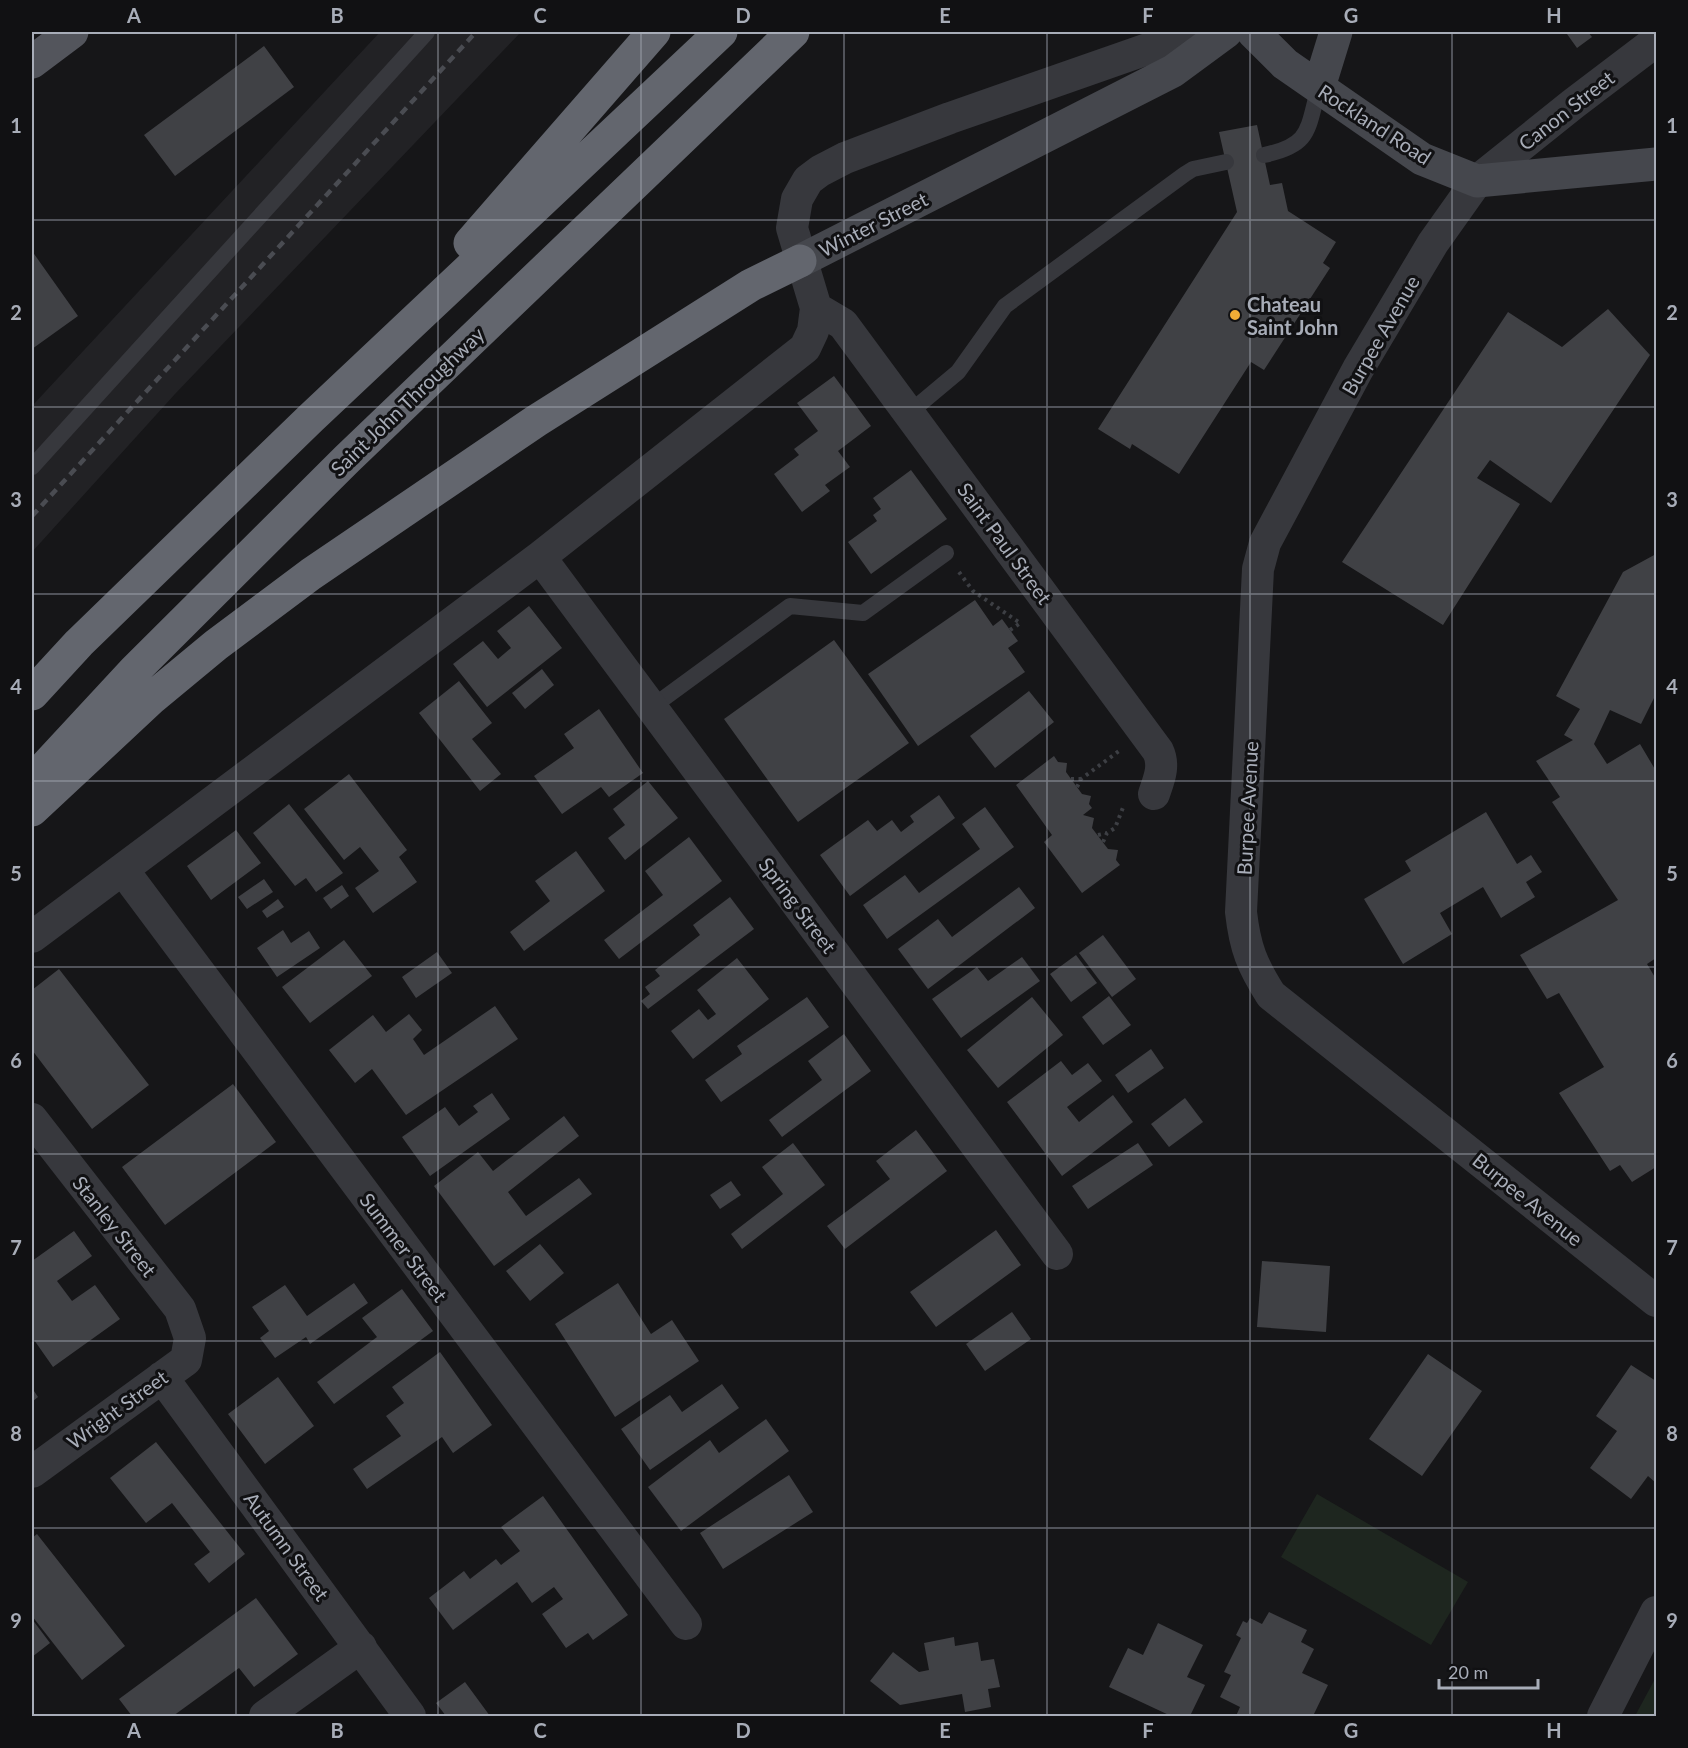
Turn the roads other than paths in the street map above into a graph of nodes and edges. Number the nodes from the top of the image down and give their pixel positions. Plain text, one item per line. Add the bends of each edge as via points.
1 (72, 32) edge
2 (427, 32) edge
3 (654, 32) edge
4 (722, 32) edge
5 (793, 32) edge
6 (1196, 32) edge
7 (1226, 32) edge
8 (1252, 32) edge
9 (1336, 32) edge
10 (1656, 41) edge
11 (32, 62) edge
12 (1319, 87) junction
13 (1264, 155) dead end
14 (1226, 162) dead end
15 (1656, 164) edge
16 (1477, 181) junction
17 (800, 261) junction
18 (816, 308) junction
19 (909, 413) junction
20 (311, 418) junction
21 (32, 467) edge
22 (946, 553) road end
23 (540, 556) junction
24 (32, 694) edge
25 (652, 707) junction
26 (32, 781) edge
27 (1154, 794) dead end
28 (32, 810) edge
29 (123, 870) junction
30 (32, 937) edge
31 (32, 1119) edge
32 (1057, 1254) dead end
33 (1656, 1301) edge
34 (190, 1338) joint
35 (162, 1377) junction
36 (32, 1472) edge
37 (1656, 1612) edge
38 (686, 1624) dead end
39 (361, 1647) junction
40 (265, 1716) edge
41 (410, 1716) edge
42 (1603, 1716) edge

1 - 11 main road
2 - 21 lane
3 - 20 highway
4 - 20 highway
5 - 26 highway, Saint John Throughway via 347,459 134,670
6 - 17 street, Winter Street via 950,118 820,171 801,189 794,210 792,228
7 - 17 main road, Winter Street via 1173,71
8 - 12 main road, Rockland Road via 1285,64
9 - 12 main road
10 - 16 street, Canon Street
12 - 13 lane via 1305,134 1296,144
12 - 16 main road, Rockland Road via 1422,159
14 - 19 lane via 1185,174 1005,306 958,372
15 - 16 main road, Rockland Road
16 - 33 street, Burpee Avenue via 1433,243 1358,369 1265,543 1258,569 1241,912 1244,939 1255,969 1271,995
17 - 18 street
17 - 28 highway via 751,285 536,421 311,574 152,698
18 - 19 street, Saint Paul Street via 843,324
18 - 23 street via 806,348
19 - 27 street, Saint Paul Street via 1158,751 1162,763
20 - 24 highway via 79,643
22 - 25 lane via 863,613 790,606
23 - 25 street, Spring Street
23 - 29 street
25 - 32 street, Spring Street
29 - 30 street
29 - 38 street, Summer Street
31 - 34 street, Stanley Street via 180,1309
34 - 35 street, Wright Street via 186,1360
35 - 36 street, Wright Street
35 - 39 street, Autumn Street
37 - 42 street
39 - 40 street
39 - 41 street, Autumn Street

